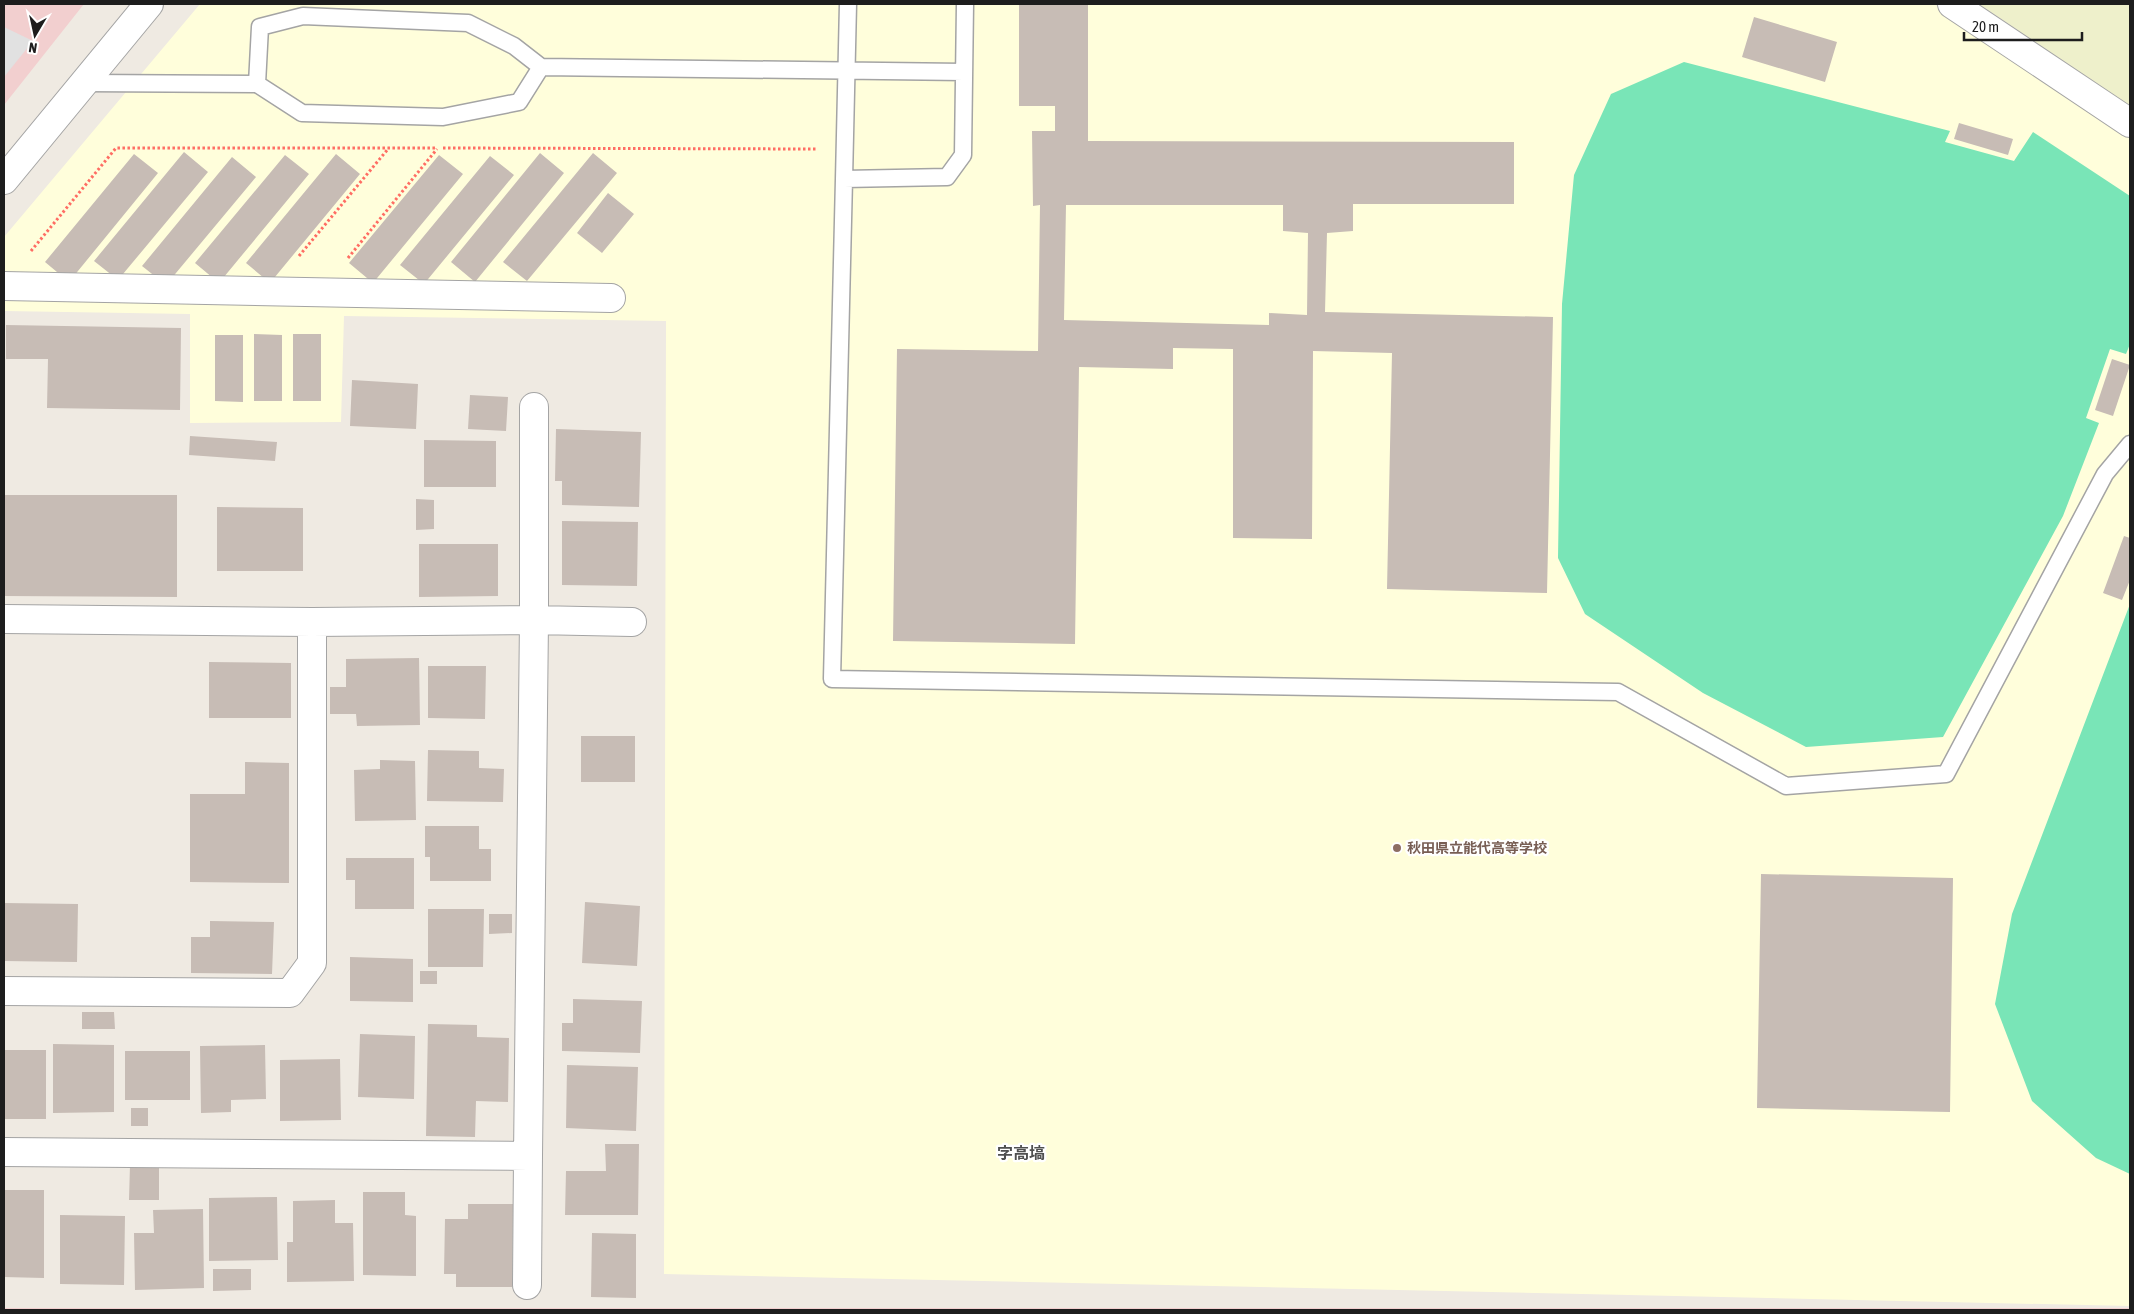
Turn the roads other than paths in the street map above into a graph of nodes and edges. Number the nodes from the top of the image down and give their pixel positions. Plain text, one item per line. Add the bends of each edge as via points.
1 (149, 4) edge
2 (848, 4) edge
3 (965, 4) edge
4 (1952, 4) edge
5 (541, 67) junction
6 (847, 71) junction
7 (964, 72) junction
8 (84, 83) junction
9 (257, 84) junction
10 (2130, 123) edge
11 (844, 179) junction
12 (4, 180) edge
13 (4, 286) edge
14 (611, 298) dead end
15 (534, 407) dead end
16 (2130, 444) edge
17 (4, 619) edge
18 (534, 620) junction
19 (312, 622) junction
20 (632, 622) dead end
21 (4, 991) edge
22 (4, 1152) edge
23 (528, 1156) junction
24 (527, 1284) dead end

1 - 8 street
2 - 6 lane
3 - 7 lane
4 - 10 street
5 - 6 lane
5 - 9 lane via 519,102 443,117 302,113
5 - 9 lane via 514,46 468,23 303,16 260,28
6 - 7 lane
6 - 11 lane
7 - 11 lane via 964,156 947,177
8 - 9 lane
8 - 12 street
11 - 16 lane via 832,679 1618,692 1786,786 1946,774 2105,474
13 - 14 street
15 - 18 street
17 - 19 street
18 - 19 street
18 - 20 street
18 - 23 street
19 - 21 street via 312,963 290,993
22 - 23 street
23 - 24 street

